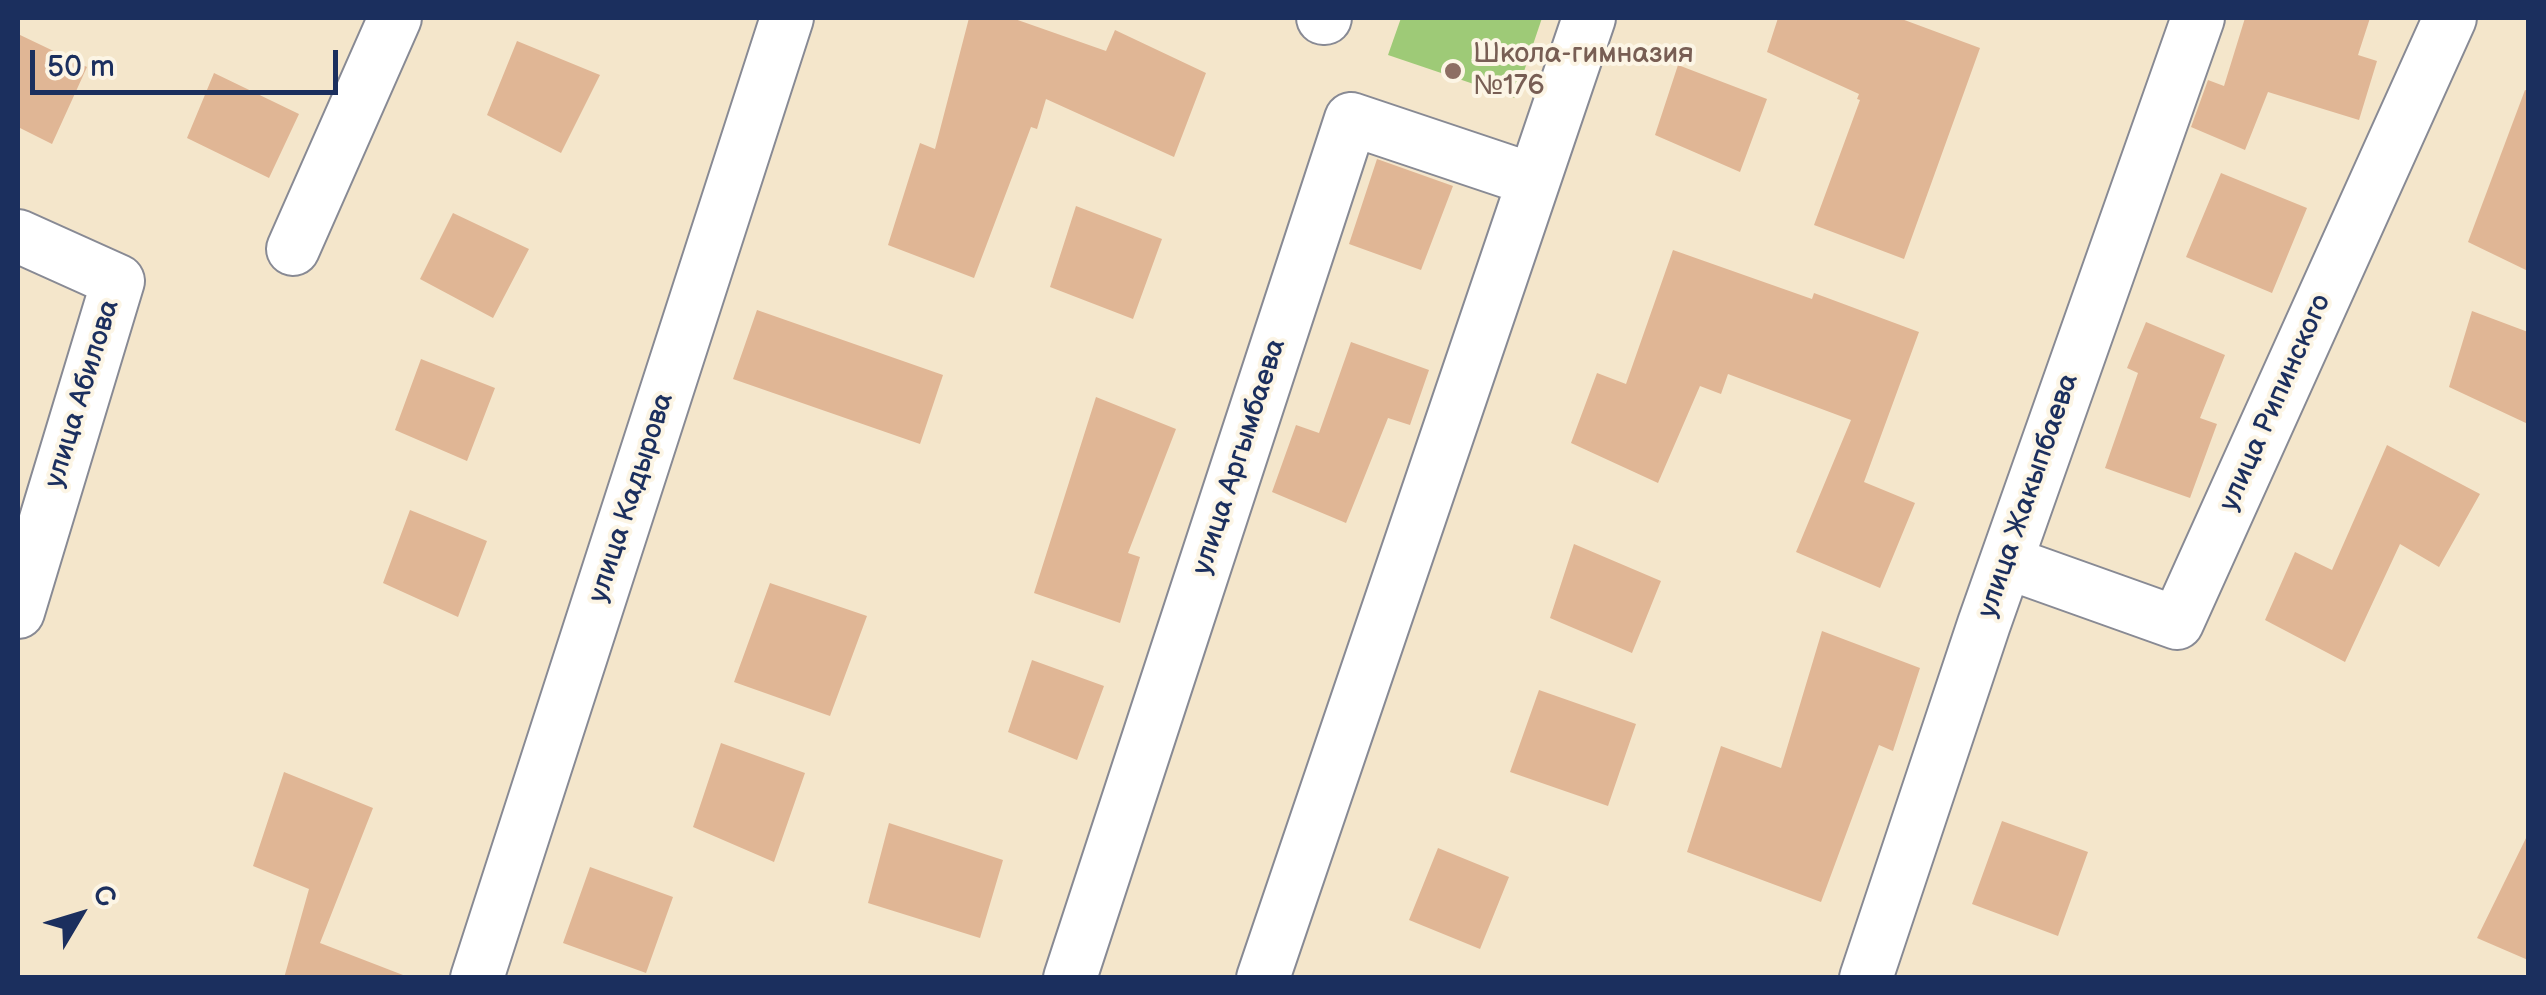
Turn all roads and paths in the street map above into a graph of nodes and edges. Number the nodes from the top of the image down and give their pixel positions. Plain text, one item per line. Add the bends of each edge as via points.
1 (396, 18) edge
2 (787, 18) edge
3 (1589, 18) edge
4 (2198, 18) edge
5 (2450, 18) edge
6 (1533, 180) junction
7 (18, 236) edge
8 (293, 249) dead end
9 (2006, 562) junction
10 (18, 612) edge
11 (477, 978) edge
12 (1070, 978) edge
13 (1264, 978) edge
14 (1866, 978) edge

1 - 8 street
2 - 11 street, улица Кадырова
3 - 6 street
4 - 9 street, улица Жакыпбаева
5 - 9 street, улица Рипинского via 2177,623
6 - 12 street, улица Аргымбаева via 1351,118
6 - 13 street
7 - 10 street, улица Абилова via 118,280
9 - 14 street, улица Жакыпбаева

